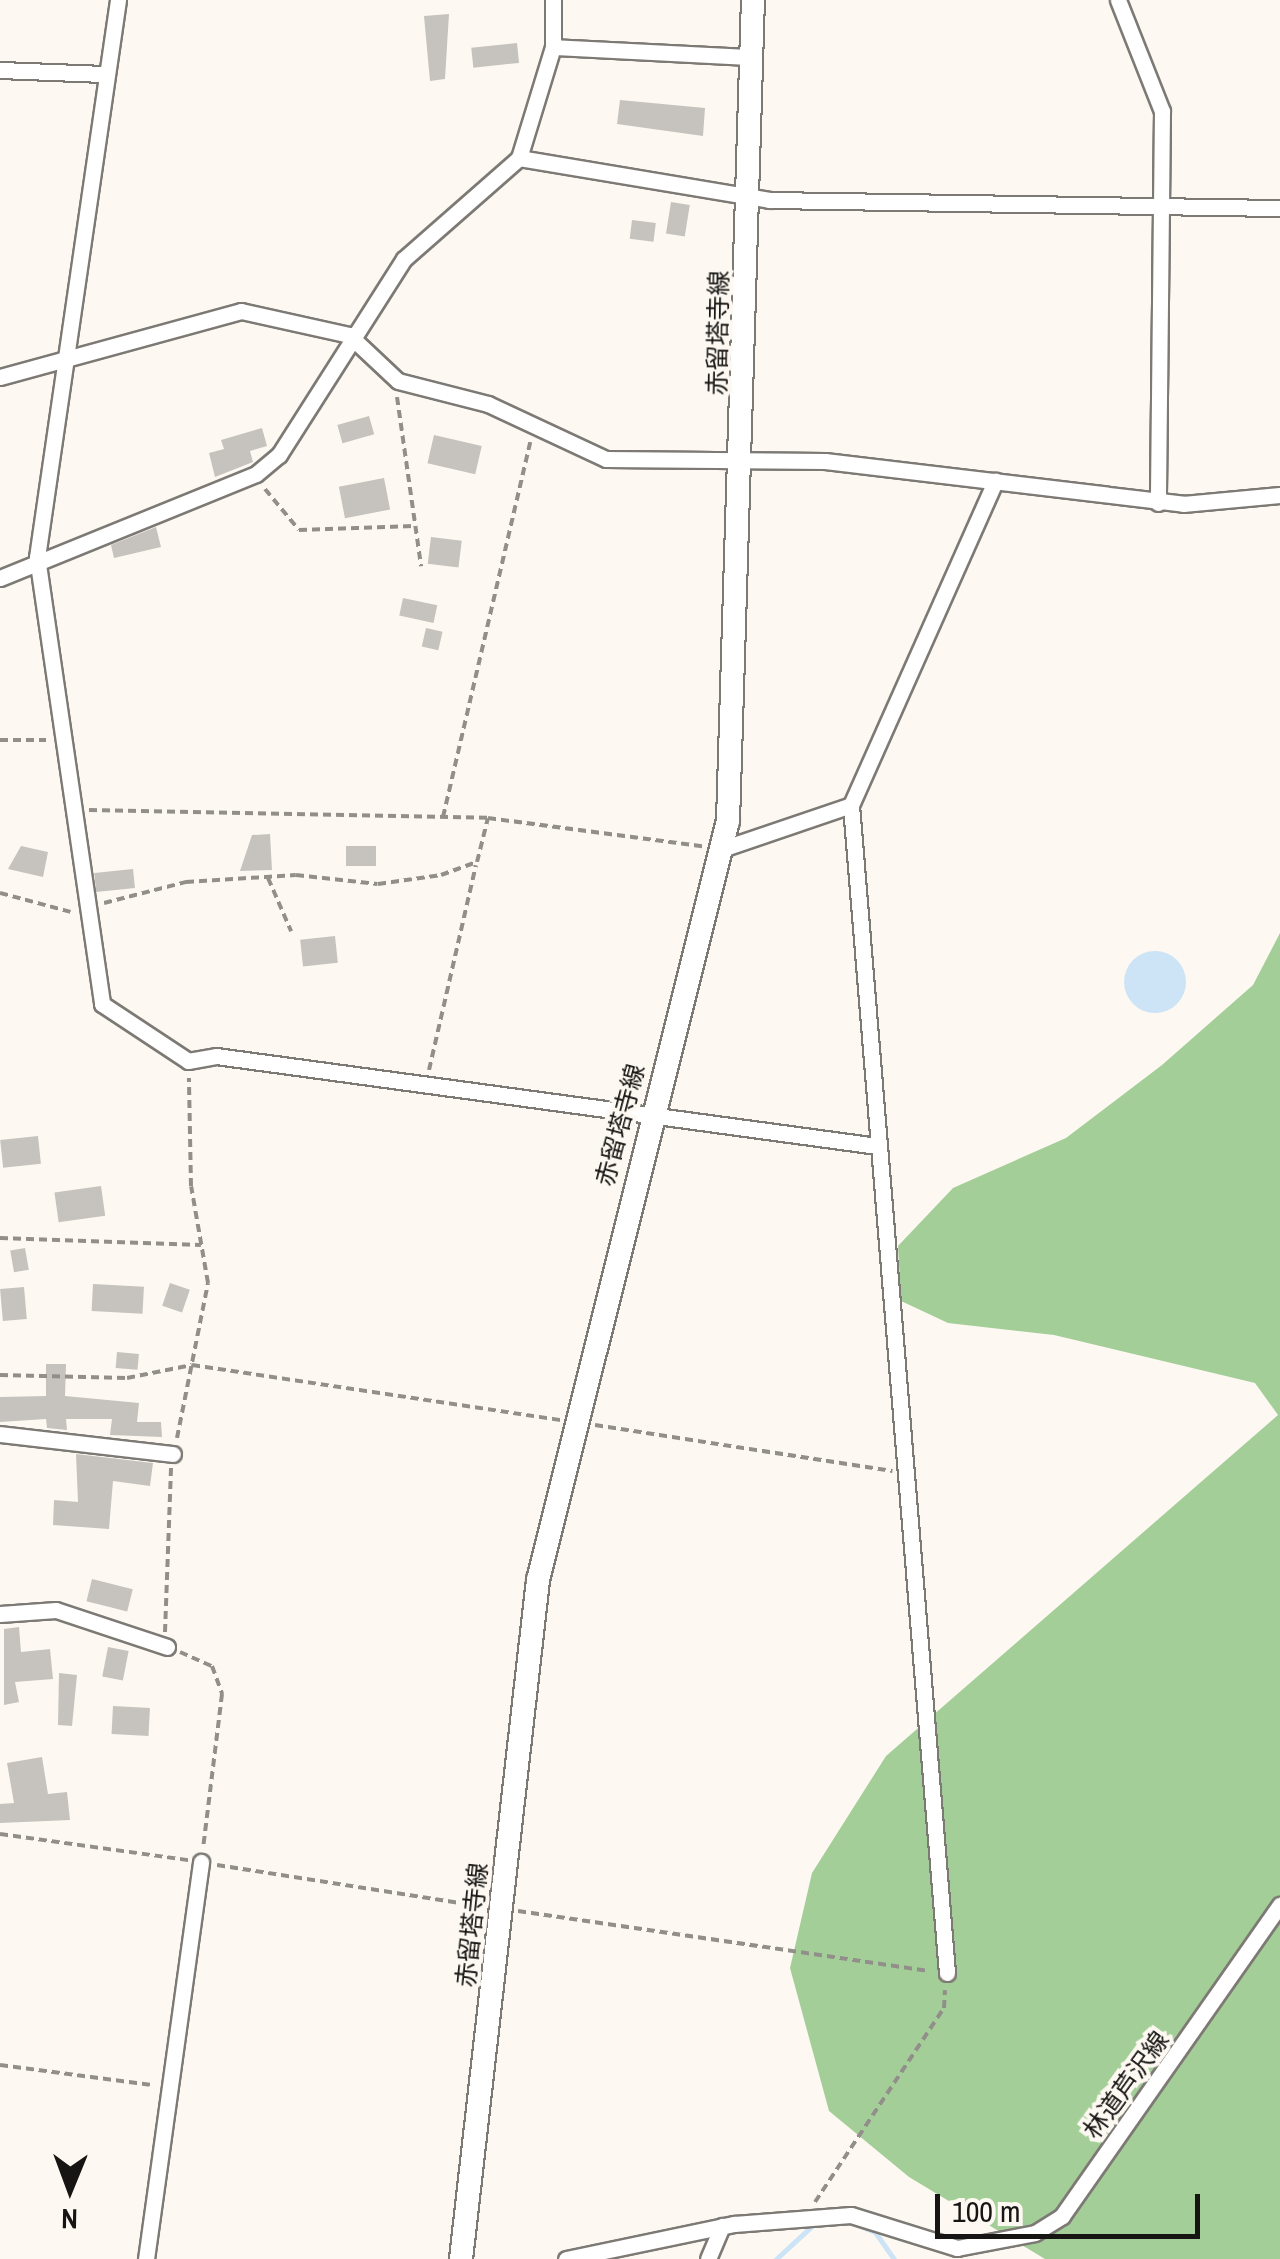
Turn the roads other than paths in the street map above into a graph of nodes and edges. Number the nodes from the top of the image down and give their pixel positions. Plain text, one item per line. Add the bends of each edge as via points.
1 (118, 0) edge
2 (553, 0) edge
3 (753, 0) edge
4 (1118, 0) edge
5 (553, 47) junction
6 (752, 57) junction
7 (0, 70) edge
8 (106, 74) junction
9 (519, 158) junction
10 (748, 193) junction
11 (1163, 206) junction
12 (1280, 208) edge
13 (349, 335) junction
14 (64, 359) junction
15 (0, 378) edge
16 (743, 467) junction
17 (994, 482) junction
18 (1280, 495) edge
19 (1158, 502) junction
20 (37, 557) junction
21 (0, 578) edge
22 (851, 805) junction
23 (722, 849) junction
24 (650, 1114) junction
25 (876, 1146) junction
26 (0, 1434) edge
27 (174, 1454) road end
28 (0, 1614) edge
29 (166, 1647) road end
30 (201, 1862) road end
31 (1280, 1906) edge
32 (947, 1974) road end
33 (722, 2226) junction
34 (146, 2259) edge
35 (461, 2259) edge
36 (566, 2259) edge
37 (708, 2259) edge

1 - 8 street
2 - 5 street
3 - 6 main road, 赤留塔寺線
4 - 11 street via 1158,92
5 - 6 street
5 - 9 street
6 - 10 main road, 赤留塔寺線
7 - 8 street
8 - 14 street
9 - 10 street
9 - 13 street via 404,259
10 - 11 street
10 - 16 main road, 赤留塔寺線
11 - 12 street
11 - 19 street
13 - 14 street via 241,311
13 - 16 street via 385,370 606,459
13 - 20 street via 279,454 256,474
14 - 15 street
14 - 20 street
16 - 17 street via 825,460
16 - 23 main road, 赤留塔寺線 via 737,742
17 - 19 street
17 - 22 street
18 - 19 street
20 - 21 street
20 - 24 street via 102,1004 188,1061 216,1056
22 - 23 street
22 - 25 street
23 - 24 main road, 赤留塔寺線
24 - 25 street
24 - 35 main road, 赤留塔寺線 via 538,1580
25 - 32 street
26 - 27 street
28 - 29 street via 56,1610
30 - 34 street
31 - 33 street, 林道芦沢線 via 1062,2216 997,2246 957,2248 851,2215
33 - 36 street, 林道芦沢線
33 - 37 street

